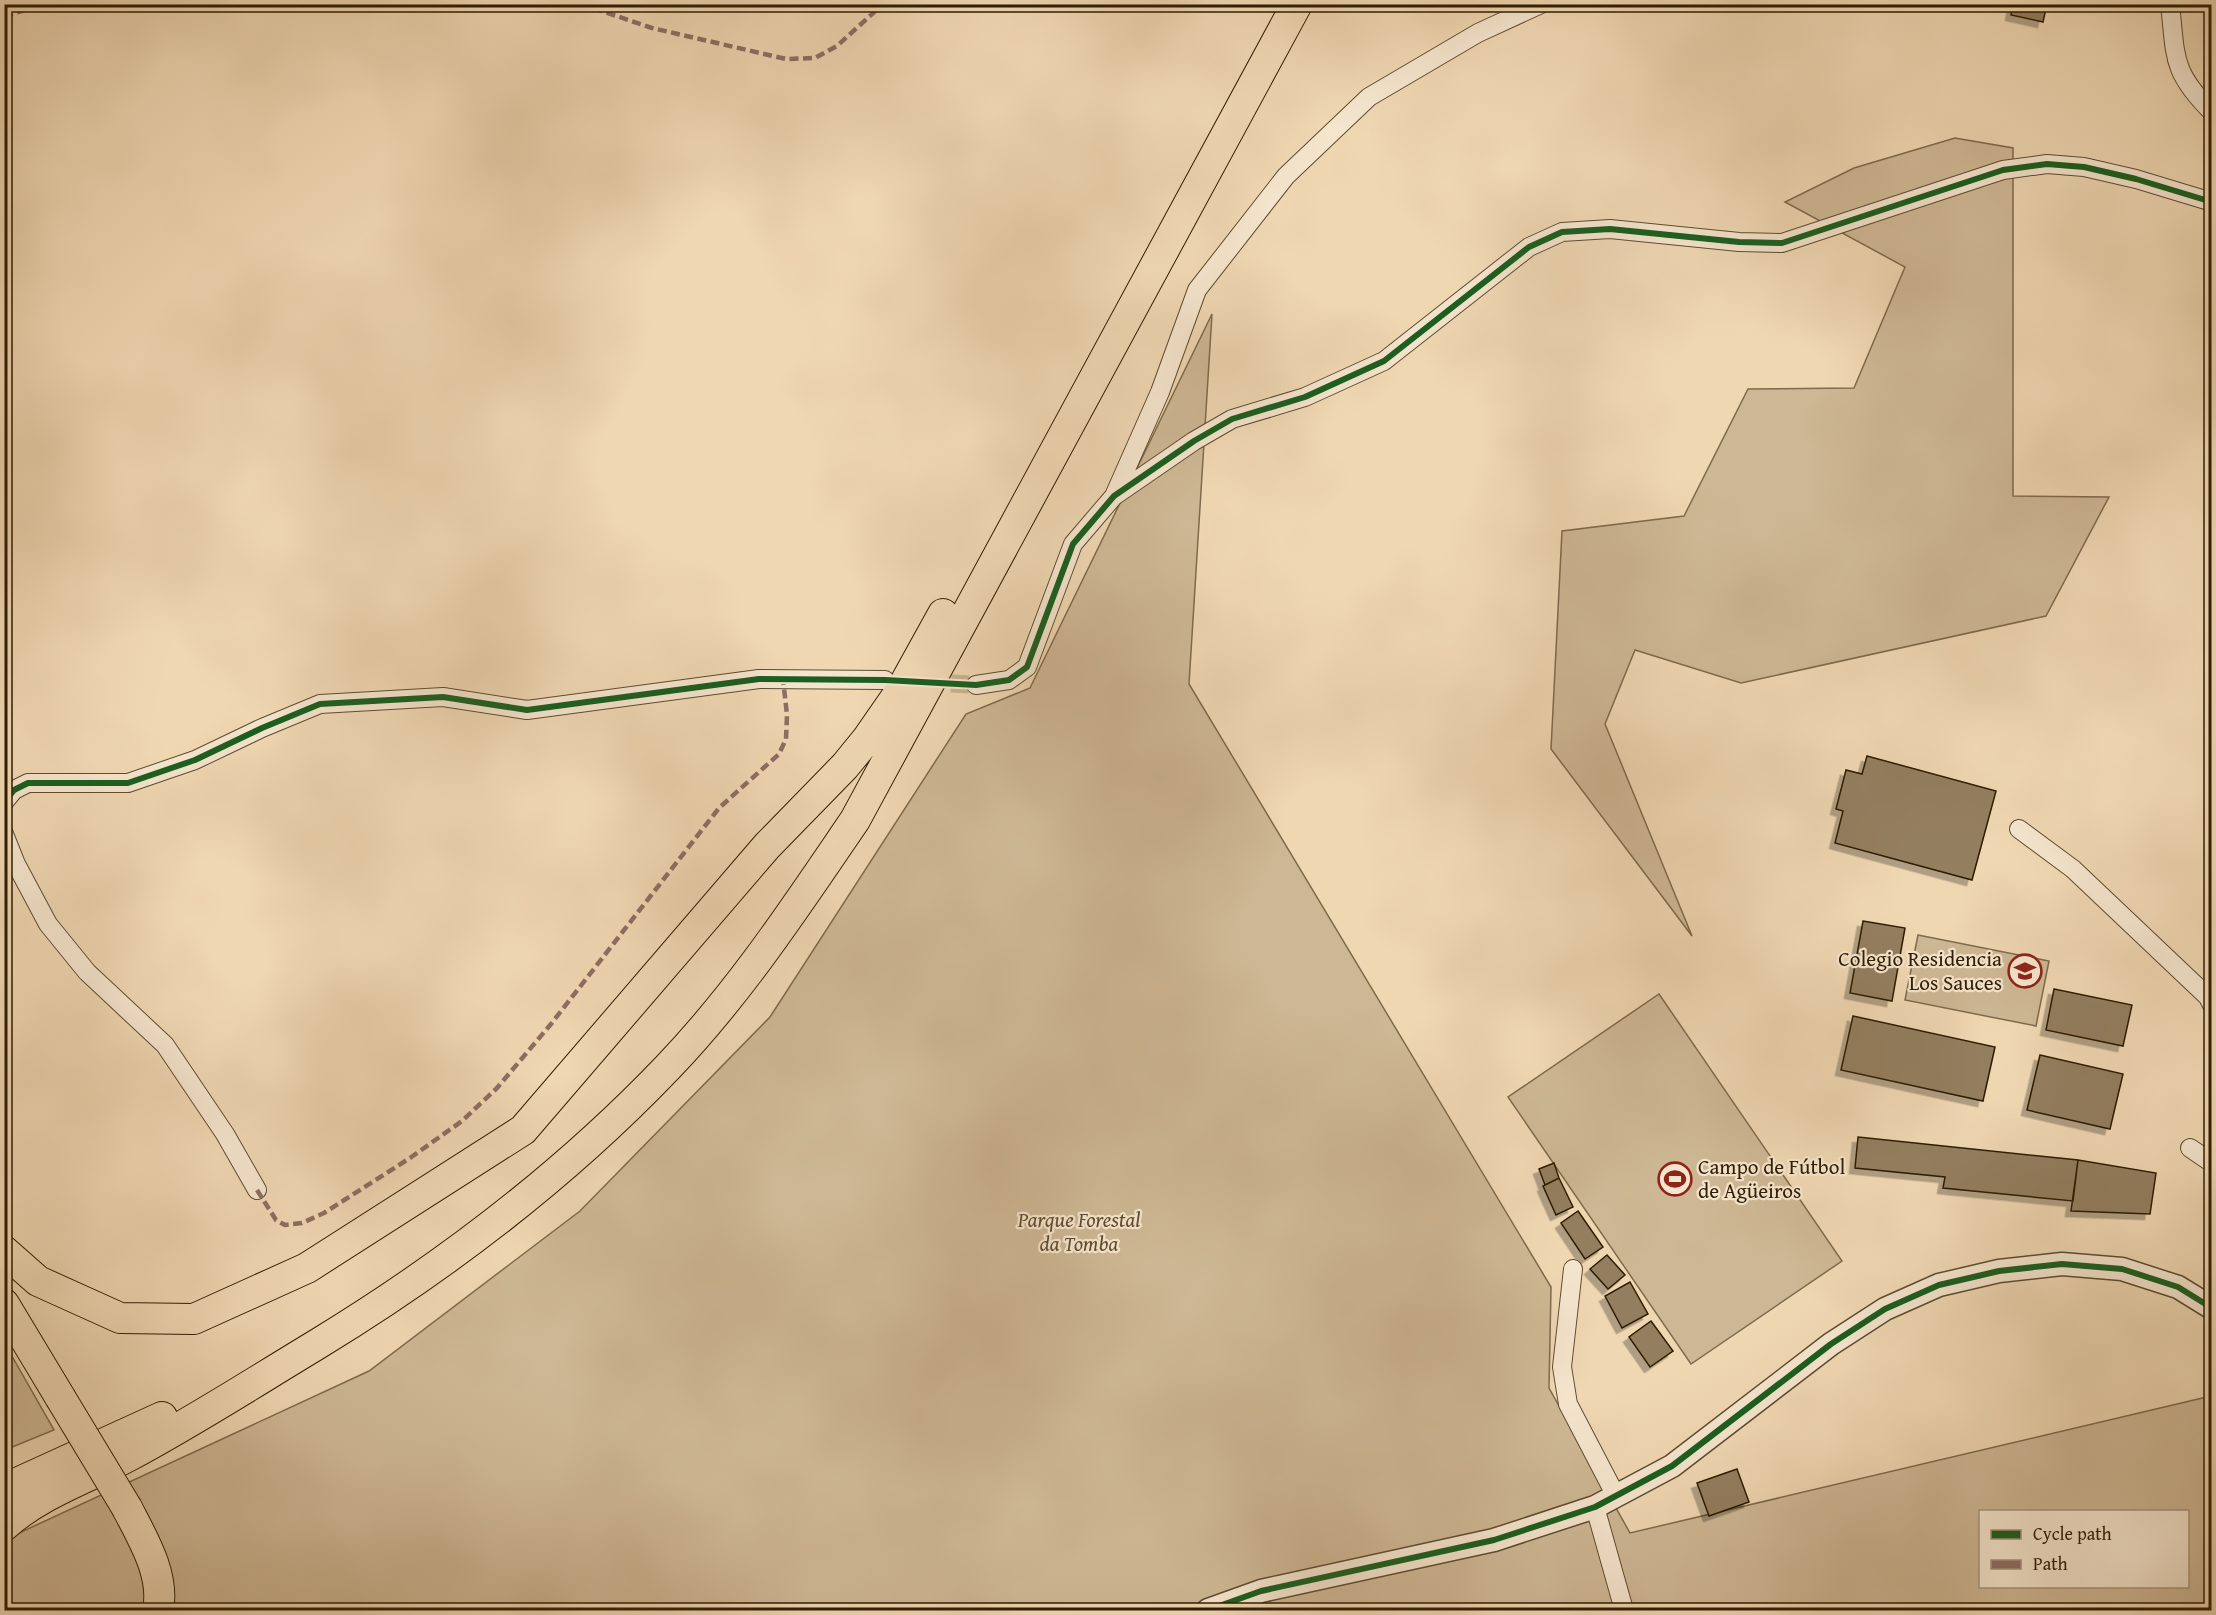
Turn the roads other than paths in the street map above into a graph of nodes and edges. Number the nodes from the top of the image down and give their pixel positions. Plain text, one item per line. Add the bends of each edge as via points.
1 (1297, 4) edge
2 (1541, 4) edge
3 (2170, 4) edge
4 (2211, 112) edge
5 (2211, 202) edge
6 (1119, 332) junction
7 (1114, 496) junction
8 (885, 680) dead end
9 (976, 684) tunnel mouth
10 (4, 802) edge
11 (2019, 829) dead end
12 (4, 834) edge
13 (2211, 1005) edge
14 (2190, 1148) dead end
15 (2211, 1163) edge
16 (257, 1190) dead end
17 (4, 1251) edge
18 (1573, 1269) dead end
19 (4, 1304) edge
20 (2211, 1308) edge
21 (306, 1351) junction
22 (4, 1489) edge
23 (1616, 1496) junction
24 (1595, 1508) junction
25 (4, 1526) edge
26 (158, 1611) edge
27 (1208, 1611) edge
28 (1624, 1611) edge

1 - 6 highway
2 - 7 street via 1478,33 1369,97 1286,176 1197,290 1160,392
3 - 4 street via 2179,72
5 - 7 street via 2136,179 2084,167 2047,164 2003,170 1782,243 1610,229 1562,232 1528,247 1384,361 1305,397 1232,419
6 - 17 highway via 1056,413 885,716 845,766 767,846 523,1130 307,1268 194,1319 120,1318 38,1281
6 - 21 highway via 855,820 771,943 669,1065 580,1153 498,1222 393,1299
7 - 9 street via 1073,544 1027,667 1009,680
8 - 10 street via 759,679 527,710 443,697 320,704 195,760 128,783 28,783 14,790
11 - 13 street via 2073,869 2208,997
12 - 16 street via 48,924 87,972 165,1045
14 - 15 street
18 - 23 street via 1562,1367 1568,1404
19 - 26 highway, bridge via 151,1554 160,1599
20 - 23 street via 2178,1287 2122,1269 2102,1267 2062,1264 1939,1285 1885,1309 1672,1466
21 - 22 highway
21 - 25 highway via 128,1457 23,1509
23 - 24 street
24 - 27 street via 1494,1540 1261,1590
24 - 28 street

